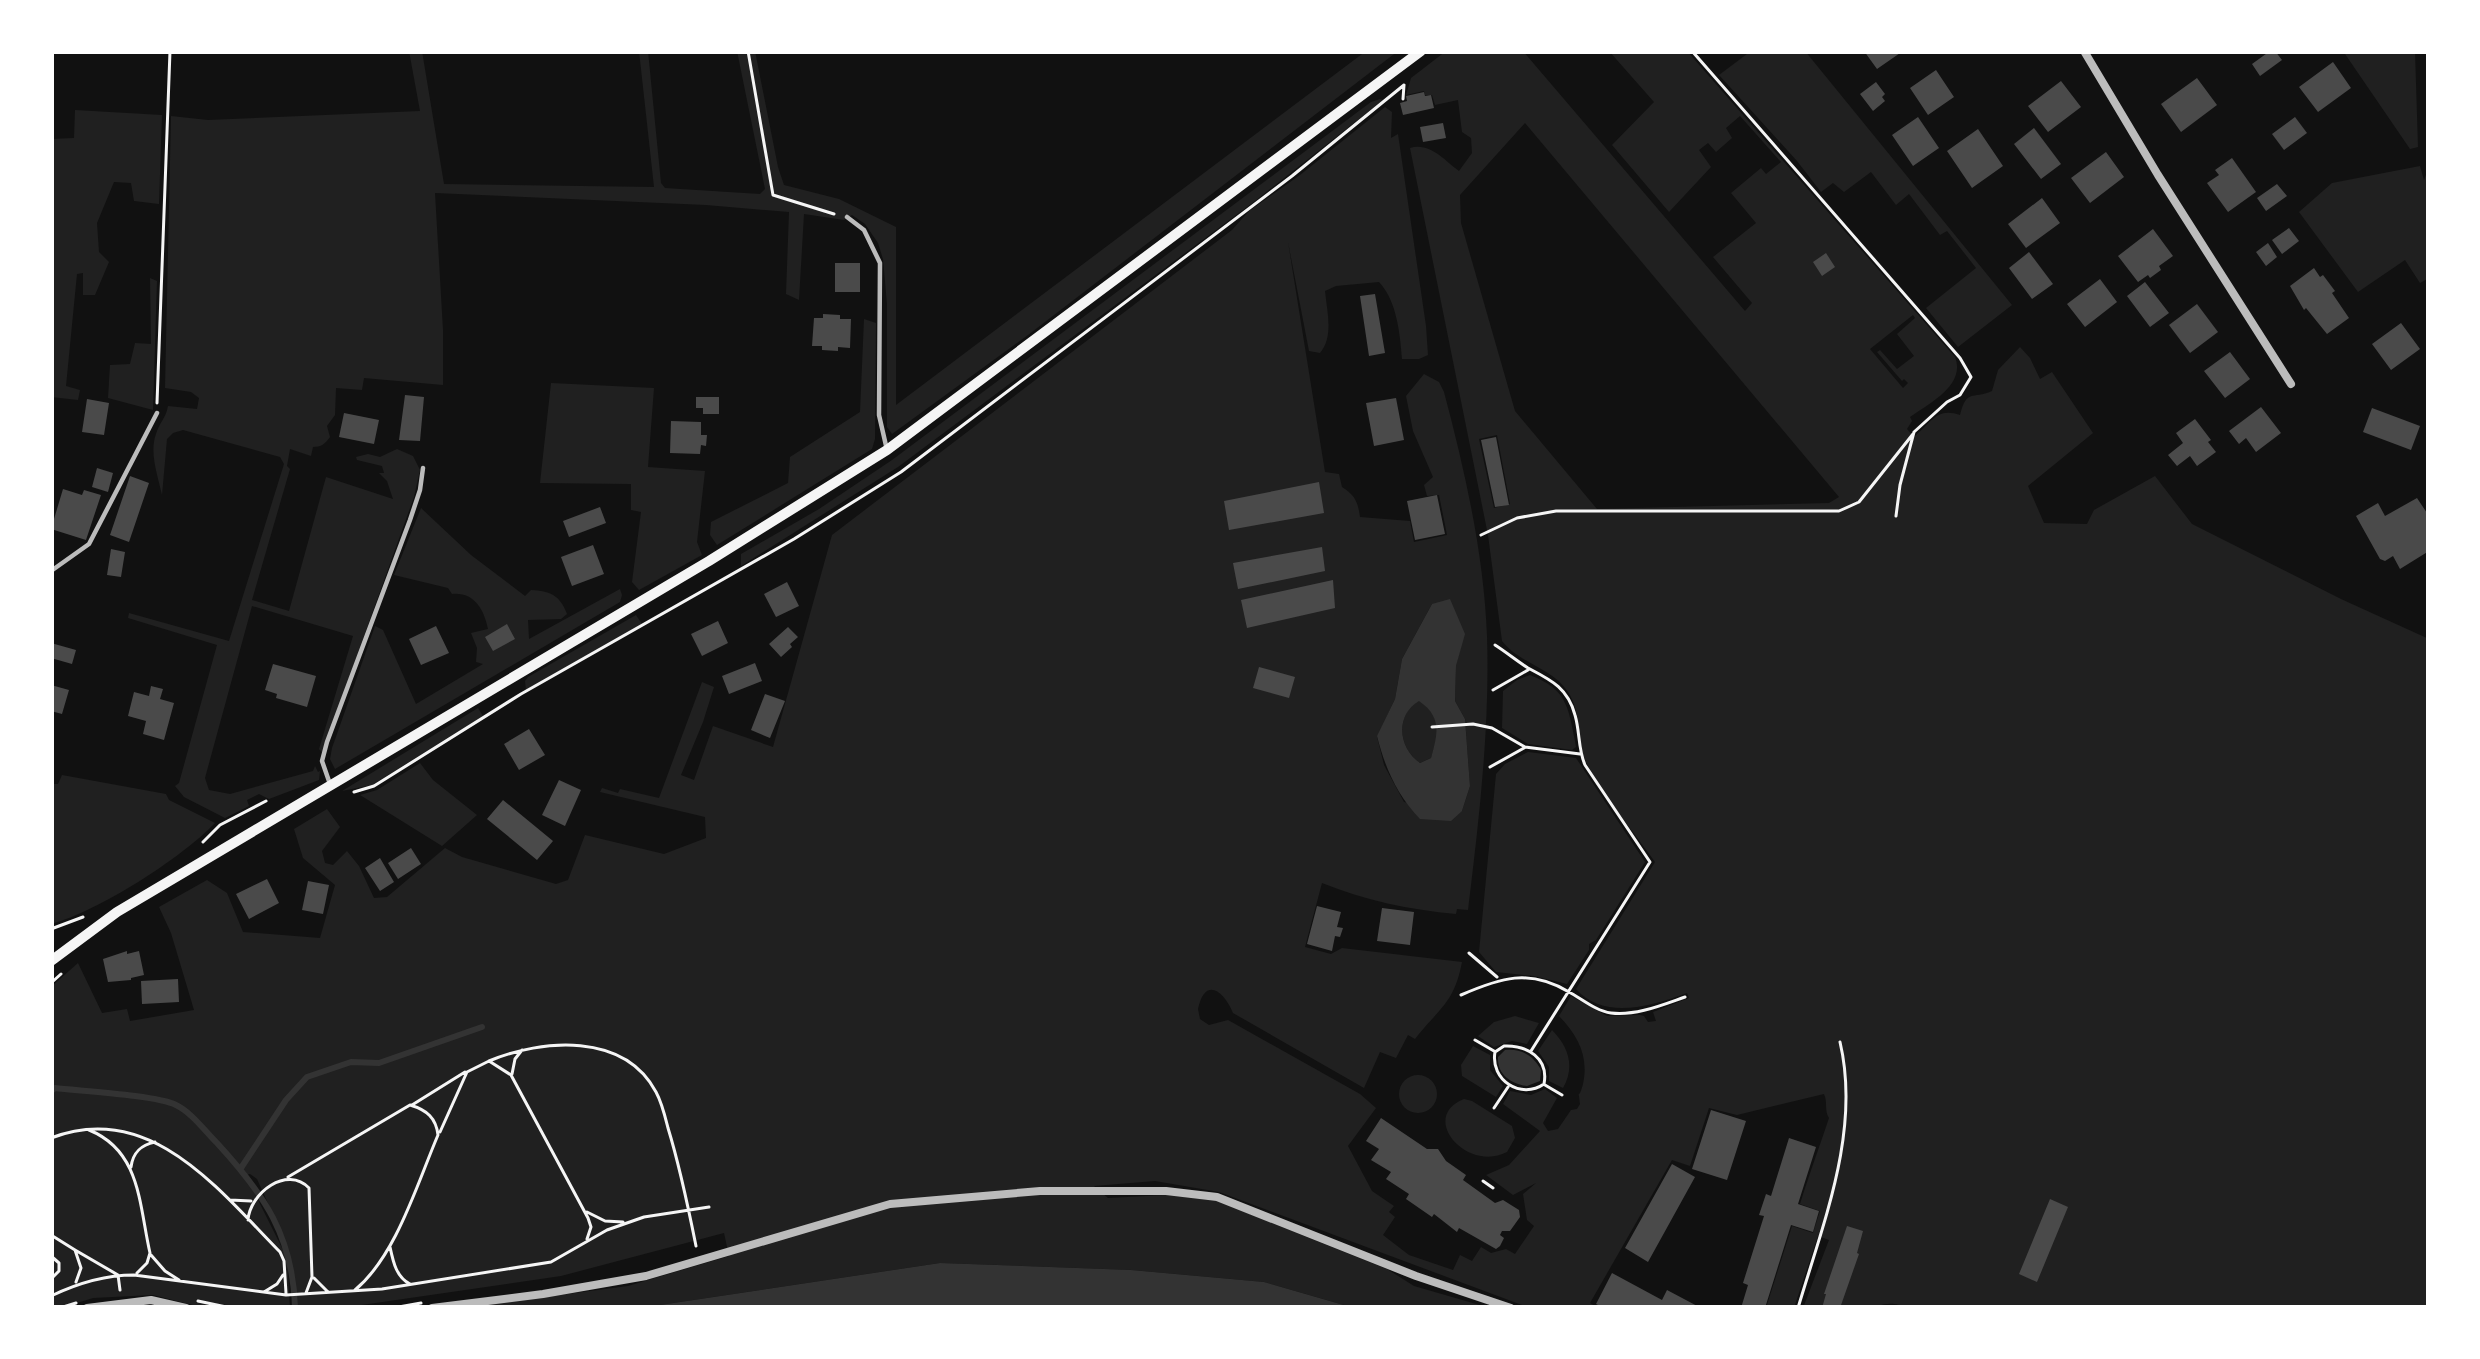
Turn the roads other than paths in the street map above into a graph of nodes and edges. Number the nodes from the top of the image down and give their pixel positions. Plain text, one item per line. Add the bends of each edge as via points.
1 (2084, 51) edge
2 (1415, 53) edge
3 (847, 217) road end
4 (2291, 383) dead end
5 (157, 413) road end
6 (887, 450) junction
7 (423, 468) dead end
8 (51, 571) edge
9 (330, 784) junction
10 (51, 961) edge
11 (87, 1308) edge
12 (186, 1308) edge
13 (432, 1308) edge
14 (1511, 1308) edge

1 - 4 street
2 - 6 main road
3 - 6 lane via 864,230 880,263 879,415
5 - 8 lane via 89,544
6 - 9 main road
7 - 9 lane via 327,742 322,761
9 - 10 main road via 117,912
11 - 12 street via 151,1300
13 - 14 street via 646,1276 890,1204 1040,1191 1217,1197

